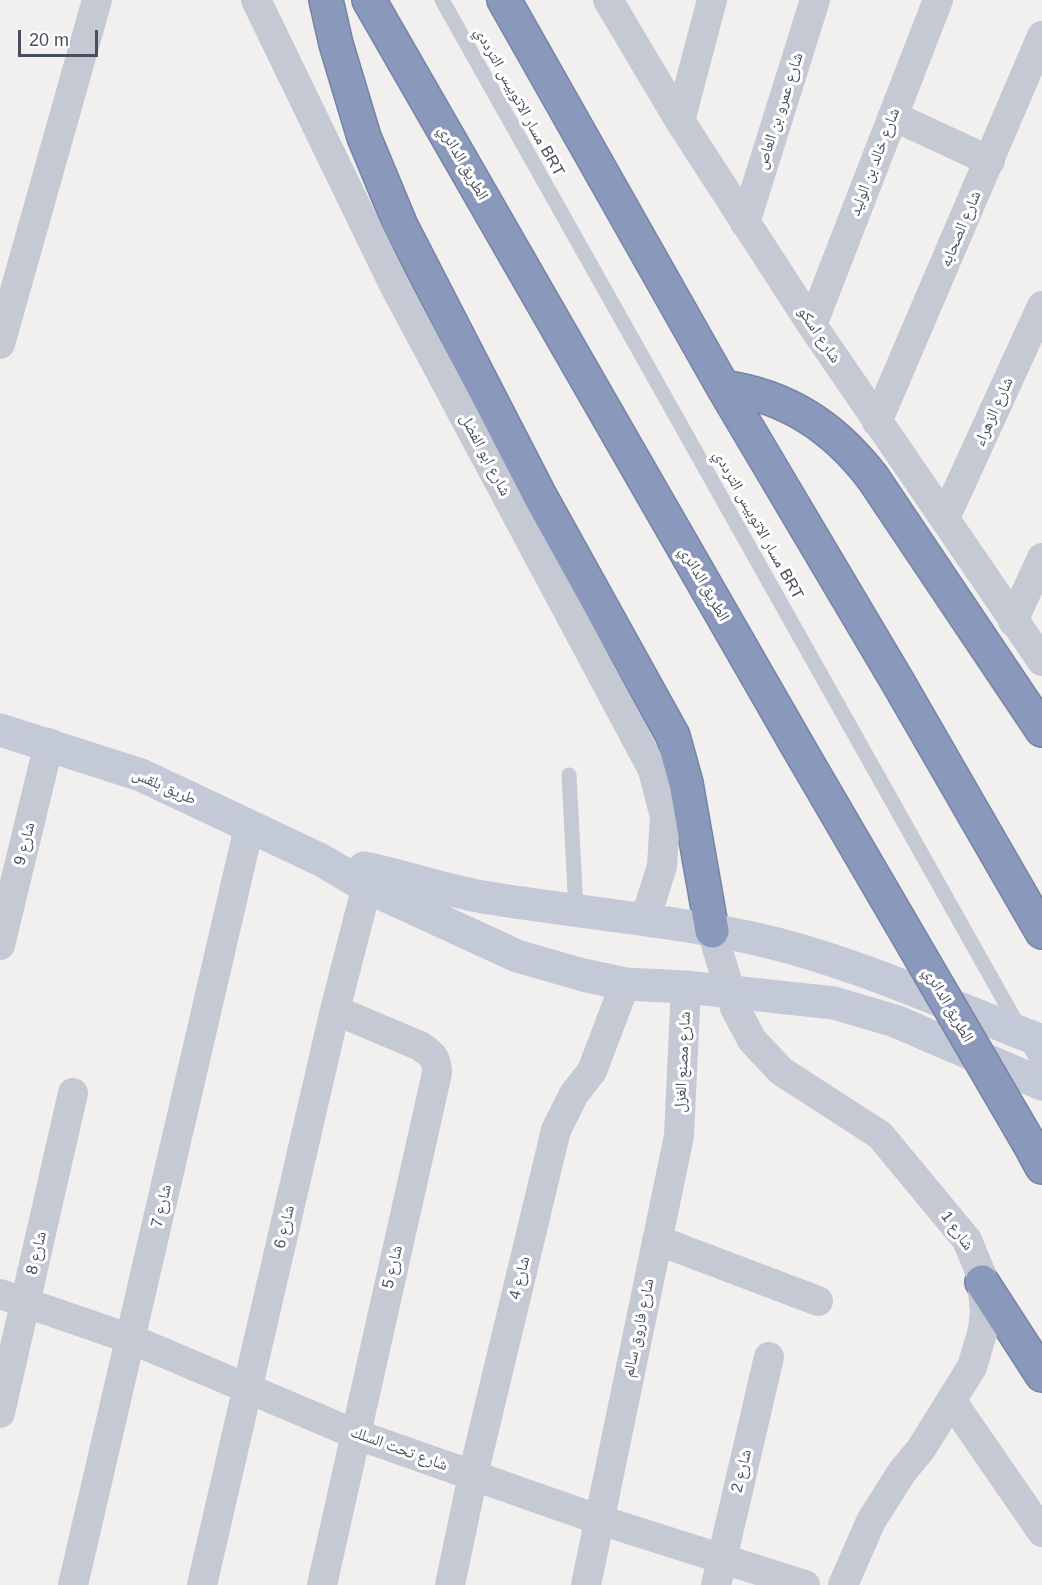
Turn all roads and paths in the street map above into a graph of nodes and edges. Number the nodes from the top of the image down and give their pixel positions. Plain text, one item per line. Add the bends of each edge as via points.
1 (97, 0) edge
2 (256, 0) edge
3 (327, 0) edge
4 (369, 0) edge
5 (442, 0) edge
6 (504, 0) edge
7 (608, 0) edge
8 (712, 0) edge
9 (815, 0) edge
10 (938, 0) edge
11 (1042, 36) edge
12 (893, 116) junction
13 (680, 121) junction
14 (990, 161) junction
15 (745, 223) junction
16 (1042, 306) edge
17 (812, 325) junction
18 (0, 344) edge
19 (723, 387) junction
20 (878, 422) junction
21 (945, 518) junction
22 (1042, 558) edge
23 (1013, 621) junction
24 (1042, 661) edge
25 (0, 730) edge
26 (1042, 730) edge
27 (49, 743) junction
28 (569, 775) dead end
29 (249, 827) junction
30 (369, 878) junction
31 (576, 910) junction
32 (646, 917) junction
33 (712, 931) junction
34 (1042, 932) edge
35 (0, 945) edge
36 (625, 984) junction
37 (686, 987) junction
38 (729, 992) junction
39 (335, 1010) junction
40 (1042, 1041) edge
41 (1042, 1068) edge
42 (1042, 1084) edge
43 (73, 1093) dead end
44 (679, 1137) joint
45 (1036, 1155) edge
46 (657, 1240) junction
47 (982, 1282) junction
48 (13, 1298) edge
49 (818, 1301) dead end
50 (131, 1338) junction
51 (769, 1357) dead end
52 (1042, 1375) edge
53 (247, 1389) junction
54 (951, 1400) junction
55 (0, 1413) edge
56 (355, 1434) junction
57 (472, 1475) junction
58 (600, 1520) junction
59 (1042, 1532) edge
60 (719, 1572) edge
61 (73, 1585) edge
62 (202, 1585) edge
63 (322, 1585) edge
64 (450, 1585) edge
65 (586, 1585) edge
66 (805, 1585) edge
67 (843, 1585) edge

1 - 18 street
2 - 32 street, شارع ابو الفضل via 394,285 653,770 664,827 662,866
3 - 33 highway via 352,100 401,226 540,496 673,736 688,794
4 - 45 highway, الطريق الدائري, bridge
5 - 41 lane, مسار الاتوبيس الترددي BRT
6 - 19 highway
7 - 13 street, شارع اسكو
8 - 13 street
9 - 15 street, شارع عمرو بن العاص
10 - 12 street, شارع خالد بن الوليد
11 - 14 street, شارع الصحابه
12 - 14 street
12 - 17 street, شارع خالد بن الوليد
13 - 15 street, شارع اسكو
14 - 20 street, شارع الصحابه
15 - 17 street, شارع اسكو
16 - 21 street, شارع الزهراء
17 - 20 street, شارع اسكو
19 - 26 highway via 785,403 825,426 843,442 873,478
19 - 34 highway
20 - 21 street, شارع اسكو
21 - 23 street, شارع اسكو
22 - 23 street
23 - 24 street, شارع اسكو
25 - 27 main road, طريق بلقس
27 - 29 main road, طريق بلقس via 141,775
27 - 35 street, شارع 9
28 - 31 lane
29 - 30 main road, طريق بلقس
29 - 50 street, شارع 7
30 - 31 main road
30 - 36 main road via 517,956
30 - 39 street, شارع 6
31 - 32 main road
32 - 33 main road
33 - 38 street, شارع 1
33 - 40 main road via 827,958
36 - 37 main road
36 - 57 street, شارع 4 via 592,1071 574,1094 556,1130
37 - 38 main road
37 - 44 street, شارع مصنع الغزل
38 - 42 main road via 844,1006 895,1021
38 - 47 street, شارع 1 via 742,1024 765,1056 798,1083 880,1135 967,1240
39 - 53 street, شارع 6
39 - 56 street, شارع 5 via 420,1046 437,1062
43 - 48 street, شارع 8
44 - 46 street, شارع فاروق سالم
46 - 49 street
46 - 58 street, شارع فاروق سالم
47 - 52 highway
47 - 54 street, شارع 1 via 985,1310 979,1348
48 - 50 street, شارع تحت السلك
48 - 55 street, شارع 8
50 - 53 street, شارع تحت السلك
50 - 61 street, شارع 7
51 - 60 street, شارع 2
53 - 56 street, شارع تحت السلك
53 - 62 street, شارع 6
54 - 59 street
54 - 67 street, شارع 1 via 871,1521
56 - 57 street, شارع تحت السلك
56 - 63 street, شارع 5
57 - 58 street, شارع تحت السلك
57 - 64 street, شارع 4
58 - 60 street, شارع تحت السلك
58 - 65 street, شارع فاروق سالم
60 - 66 street, شارع تحت السلك

